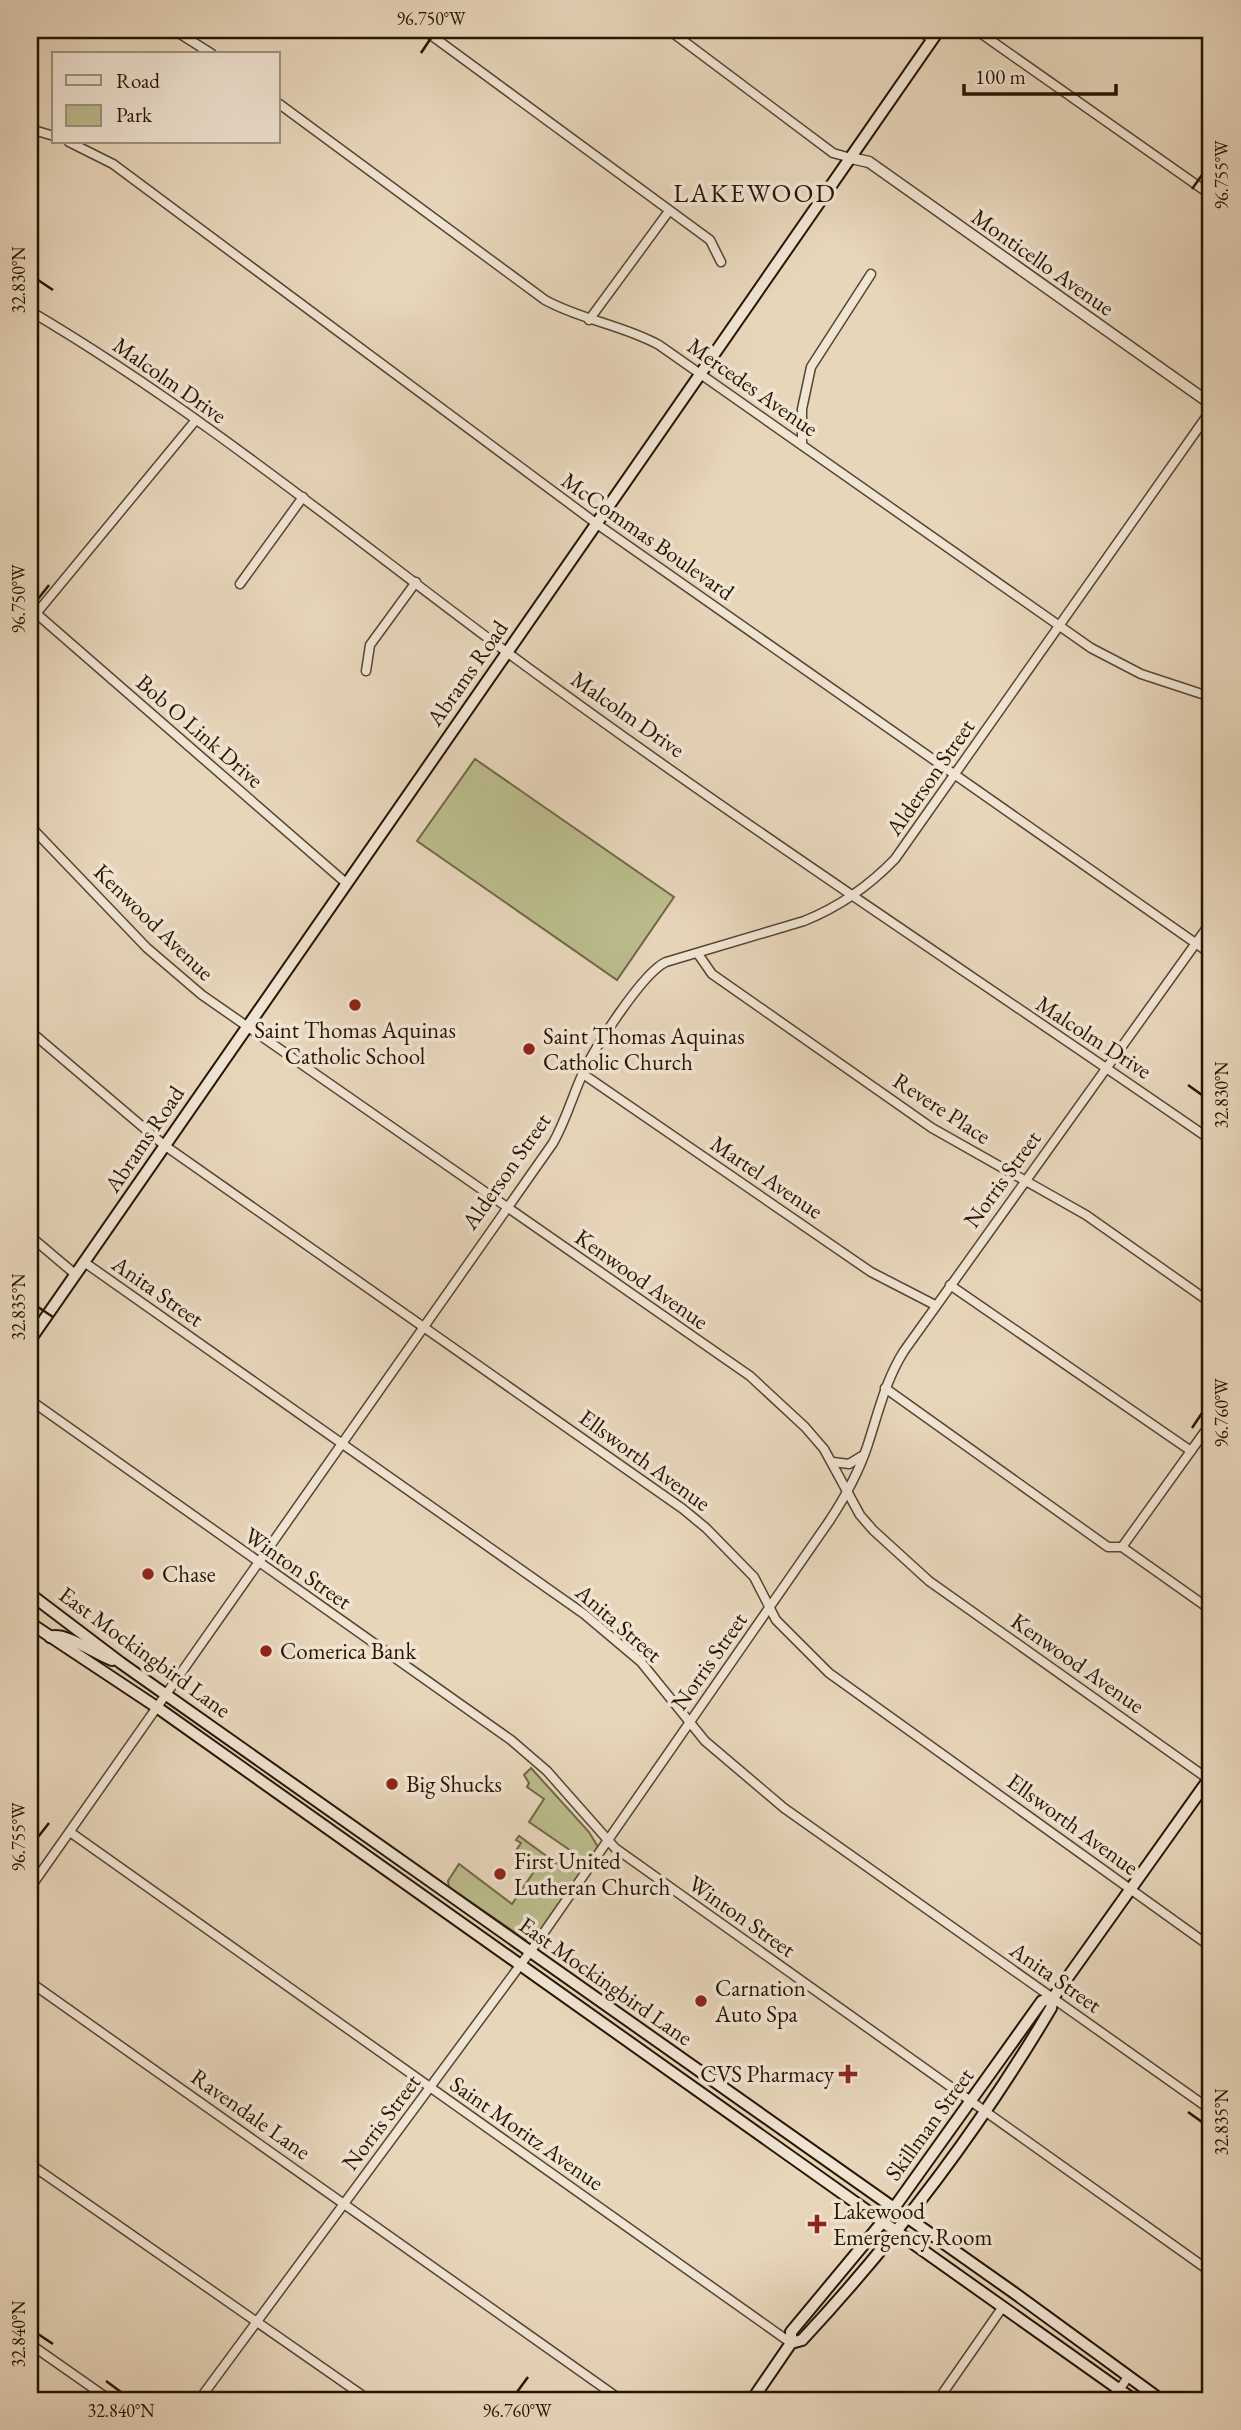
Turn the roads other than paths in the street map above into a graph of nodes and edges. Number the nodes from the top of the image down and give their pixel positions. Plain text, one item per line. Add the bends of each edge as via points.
1 (174, 30) edge
2 (669, 30) edge
3 (916, 30) edge
4 (976, 30) edge
5 (429, 31) edge
6 (936, 34) edge
7 (209, 52) edge
8 (280, 104) edge
9 (30, 129) edge
10 (52, 135) edge
11 (72, 144) edge
12 (850, 158) junction
13 (1211, 195) edge
14 (669, 211) junction
15 (721, 262) dead end
16 (870, 274) dead end
17 (30, 311) edge
18 (589, 320) junction
19 (701, 374) junction
20 (1211, 404) edge
21 (1211, 410) edge
22 (195, 421) junction
23 (802, 444) junction
24 (303, 497) junction
25 (597, 524) junction
26 (416, 582) junction
27 (240, 584) dead end
28 (33, 610) edge
29 (30, 621) edge
30 (1059, 628) junction
31 (508, 653) junction
32 (366, 671) dead end
33 (1211, 696) edge
34 (955, 775) junction
35 (30, 826) edge
36 (346, 883) junction
37 (853, 895) junction
38 (1211, 922) edge
39 (1196, 943) junction
40 (698, 954) junction
41 (1211, 954) edge
42 (246, 1027) junction
43 (30, 1031) edge
44 (1106, 1067) junction
45 (583, 1074) junction
46 (1211, 1140) edge
47 (164, 1145) junction
48 (1026, 1180) junction
49 (505, 1208) junction
50 (30, 1236) edge
51 (84, 1262) junction
52 (75, 1274) junction
53 (950, 1284) junction
54 (1211, 1303) edge
55 (935, 1305) junction
56 (424, 1326) junction
57 (30, 1340) edge
58 (886, 1388) junction
59 (30, 1400) edge
60 (1211, 1423) edge
61 (1208, 1434) edge
62 (342, 1443) junction
63 (1191, 1451) junction
64 (865, 1454) junction
65 (833, 1462) junction
66 (848, 1493) junction
67 (1122, 1547) junction
68 (259, 1564) junction
69 (30, 1594) edge
70 (771, 1606) junction
71 (1211, 1611) edge
72 (30, 1623) edge
73 (50, 1637) junction
74 (121, 1663) junction
75 (167, 1696) junction
76 (158, 1708) junction
77 (688, 1723) junction
78 (1210, 1779) edge
79 (70, 1832) junction
80 (607, 1842) junction
81 (30, 1888) edge
82 (1130, 1890) junction
83 (1211, 1947) edge
84 (529, 1953) junction
85 (521, 1965) junction
86 (30, 1982) edge
87 (1053, 1998) junction
88 (666, 2049) junction
89 (658, 2062) junction
90 (431, 2088) junction
91 (971, 2101) junction
92 (1211, 2110) edge
93 (985, 2112) junction
94 (759, 2115) junction
95 (750, 2127) junction
96 (30, 2164) edge
97 (344, 2204) junction
98 (894, 2208) junction
99 (909, 2218) junction
100 (881, 2224) junction
101 (897, 2235) junction
102 (1211, 2272) edge
103 (1013, 2292) junction
104 (1002, 2308) junction
105 (257, 2322) junction
106 (791, 2343) junction
107 (30, 2344) edge
108 (1128, 2376) junction
109 (1119, 2390) junction
110 (110, 2400) edge
111 (199, 2400) edge
112 (369, 2400) edge
113 (621, 2400) edge
114 (752, 2400) edge
115 (938, 2400) edge
116 (1112, 2400) edge
117 (1134, 2400) edge
118 (1161, 2400) edge

1 - 7 street
2 - 12 street via 834,153
3 - 6 street
4 - 13 street
5 - 14 street
6 - 12 main road, Abrams Road
8 - 18 street, Mercedes Avenue via 526,287
9 - 10 street
11 - 25 street, McCommas Boulevard via 113,164
12 - 19 main road, Abrams Road
12 - 20 street, Monticello Avenue via 869,162
14 - 15 street via 710,240
14 - 18 street
16 - 23 street via 811,366 803,397
17 - 22 street, Malcolm Drive
18 - 19 street, Mercedes Avenue via 635,332
19 - 23 street, Mercedes Avenue
19 - 25 main road, Abrams Road
21 - 30 street, Alderson Street
22 - 24 street, Malcolm Drive
22 - 28 street
23 - 30 street, Mercedes Avenue
24 - 26 street, Malcolm Drive
24 - 27 street
25 - 31 main road, Abrams Road
25 - 34 street, McCommas Boulevard
26 - 31 street, Malcolm Drive
26 - 32 street via 370,645
28 - 29 street
28 - 36 street, Bob O Link Drive
30 - 33 street, Mercedes Avenue via 1141,674
30 - 34 street, Alderson Street
31 - 36 main road, Abrams Road
31 - 37 street, Malcolm Drive
34 - 37 street, Alderson Street via 895,859
34 - 39 street, McCommas Boulevard
35 - 42 street, Kenwood Avenue via 147,948
36 - 42 main road, Abrams Road
37 - 40 street, Alderson Street via 804,921
37 - 44 street, Malcolm Drive
38 - 39 street, Norris Street
39 - 41 street, McCommas Boulevard
39 - 44 street, Norris Street
40 - 45 street, Alderson Street via 666,962 651,972
40 - 48 street, Revere Place via 712,974 932,1128
42 - 47 main road, Abrams Road
42 - 49 street, Kenwood Avenue
43 - 47 street, Ellsworth Avenue
44 - 46 street, Malcolm Drive
44 - 48 street, Norris Street
45 - 49 street, Alderson Street via 565,1122
45 - 55 street, Martel Avenue via 871,1272
47 - 51 main road, Abrams Road
47 - 56 street, Ellsworth Avenue
48 - 53 street, Norris Street
48 - 54 street, Revere Place via 1086,1215
49 - 56 street, Alderson Street
49 - 65 street, Kenwood Avenue via 750,1376 805,1427
50 - 52 street, Anita Street
51 - 52 main road, Abrams Road
51 - 62 street, Anita Street
52 - 57 main road, Abrams Road
53 - 55 street, Norris Street
53 - 63 street
55 - 58 street, Norris Street via 892,1369
56 - 62 street, Alderson Street
56 - 70 street, Ellsworth Avenue via 706,1528 754,1577
58 - 64 street, Norris Street
58 - 67 street via 1108,1547
59 - 68 street, Winton Street
60 - 61 street
61 - 63 street
62 - 68 street, Alderson Street
62 - 77 street, Anita Street via 615,1638 641,1662
63 - 67 street
64 - 65 street via 849,1464
64 - 66 street, Norris Street
65 - 66 street, Kenwood Avenue
66 - 70 street, Norris Street
66 - 78 street, Kenwood Avenue via 873,1531 929,1581
67 - 71 street
68 - 75 street, Alderson Street
68 - 80 street, Winton Street via 511,1740 547,1772
69 - 74 main road, East Mockingbird Lane
70 - 77 street, Norris Street
70 - 82 street, Ellsworth Avenue via 776,1620 830,1673
72 - 73 main road, East Mockingbird Lane
73 - 74 main road via 66,1637 92,1654
73 - 76 main road, East Mockingbird Lane
74 - 75 main road, East Mockingbird Lane
75 - 76 street, Alderson Street
75 - 84 main road, East Mockingbird Lane
76 - 79 street, Alderson Street
76 - 85 main road, East Mockingbird Lane
77 - 80 street, Norris Street
77 - 87 street, Anita Street via 784,1808
78 - 82 main road, Skillman Street
79 - 81 street, Alderson Street
79 - 90 street, Saint Moritz Avenue
80 - 84 street, Norris Street
80 - 91 street, Winton Street
82 - 83 street, Ellsworth Avenue
82 - 87 main road, Skillman Street
84 - 85 street, Norris Street
84 - 88 main road, East Mockingbird Lane
85 - 89 main road, East Mockingbird Lane
85 - 90 street, Norris Street
86 - 97 street, Ravendale Lane
87 - 91 main road, Skillman Street via 1042,2001
87 - 92 street, Anita Street
87 - 93 main road, Skillman Street via 1022,2057
88 - 89 main road
88 - 94 main road, East Mockingbird Lane
89 - 95 main road, East Mockingbird Lane
90 - 97 street, Norris Street
90 - 106 street, Saint Moritz Avenue
91 - 93 street, Winton Street
91 - 98 main road, Skillman Street
93 - 99 main road, Skillman Street
93 - 102 street, Winton Street
94 - 95 main road
94 - 98 main road, East Mockingbird Lane
95 - 100 main road, East Mockingbird Lane
96 - 105 street
97 - 105 street, Norris Street
97 - 113 street, Ravendale Lane
98 - 99 main road, East Mockingbird Lane
98 - 100 main road, Skillman Street
99 - 101 main road, Skillman Street
99 - 103 main road, East Mockingbird Lane
100 - 101 main road, East Mockingbird Lane
100 - 106 main road, Skillman Street via 790,2332
101 - 104 main road, East Mockingbird Lane
101 - 106 main road, Skillman Street via 803,2340
103 - 104 main road
103 - 108 main road, East Mockingbird Lane
104 - 109 main road, East Mockingbird Lane
104 - 115 street
105 - 111 street, Norris Street
105 - 112 street
106 - 114 main road, Skillman Street
107 - 110 street
108 - 109 street
108 - 118 main road, East Mockingbird Lane
109 - 116 street
109 - 117 main road, East Mockingbird Lane

